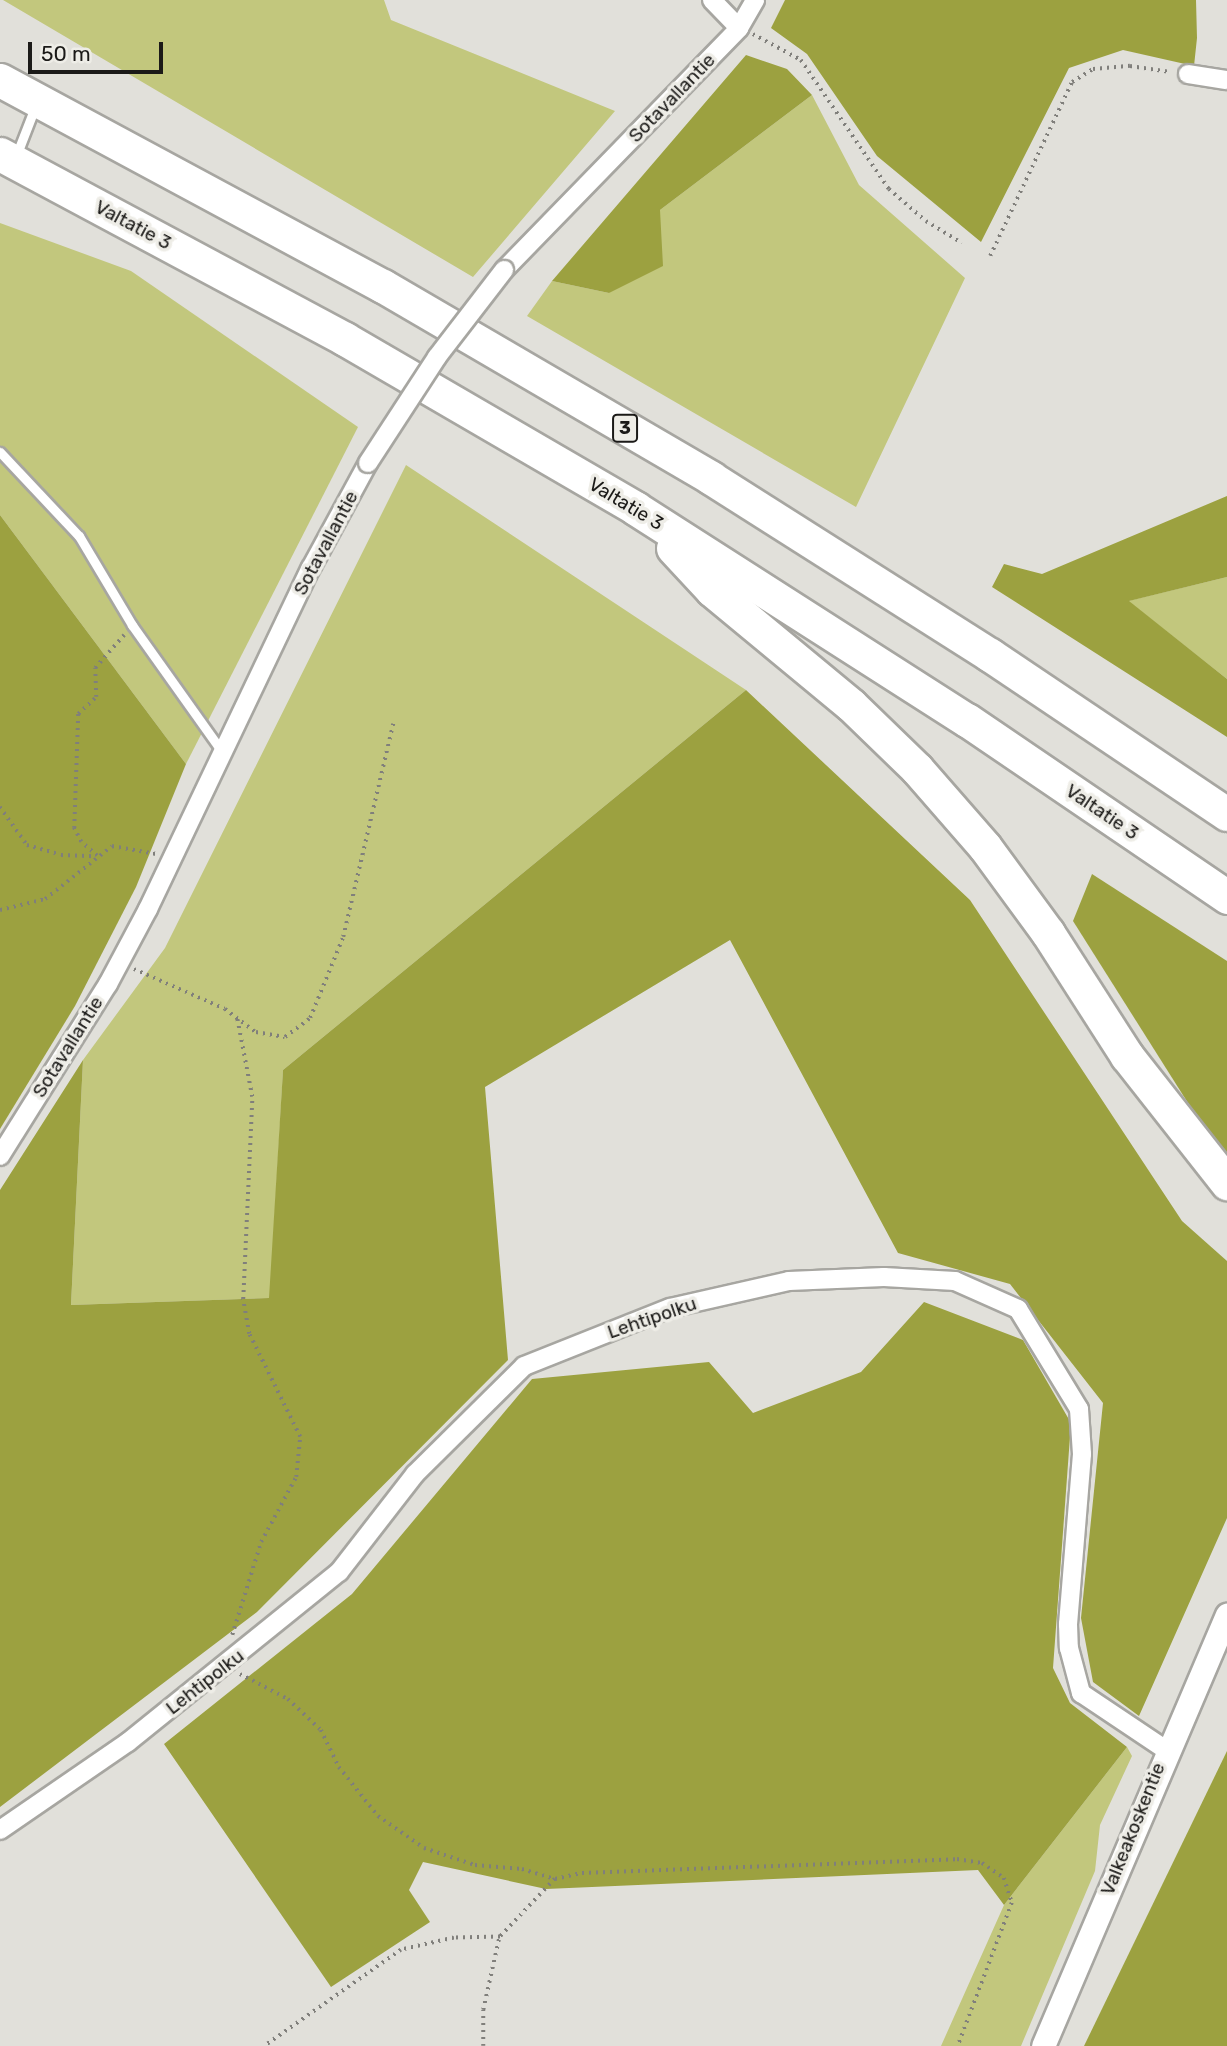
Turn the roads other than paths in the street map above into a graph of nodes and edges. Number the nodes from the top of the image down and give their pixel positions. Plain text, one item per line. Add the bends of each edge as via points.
1 (712, 0) edge
2 (755, 0) edge
3 (739, 28) junction
4 (1188, 74) road end
5 (0, 80) edge
6 (1227, 80) edge
7 (38, 100) junction
8 (7, 157) edge
9 (0, 452) edge
10 (635, 508) junction
11 (223, 753) junction
12 (1227, 814) edge
13 (1227, 897) edge
14 (0, 1156) edge
15 (1227, 1183) edge
16 (1227, 1615) edge
17 (1166, 1750) junction
18 (0, 1830) edge
19 (1044, 2046) edge

1 - 3 street
2 - 3 street, Sotavallantie
3 - 11 street, Sotavallantie, bridge via 505,270 438,357 368,463 311,568
4 - 6 street
5 - 7 highway, 3
7 - 8 lane
7 - 12 highway, 3 via 383,286 711,478 990,655
8 - 10 highway, Valtatie 3 via 345,339
9 - 11 lane via 79,536 132,625
10 - 13 highway, Valtatie 3 via 967,720
10 - 15 highway via 712,590 851,705 917,769 985,847 1048,933 1127,1056
11 - 14 street, Sotavallantie via 119,963
16 - 17 street, Valkeakoskentie
17 - 18 street, Lehtipolku via 1081,1693 1069,1648 1068,1590 1082,1454 1079,1409 1018,1309 955,1281 884,1277 789,1281 670,1308 524,1366 415,1474 339,1572 128,1742
17 - 19 street, Valkeakoskentie

